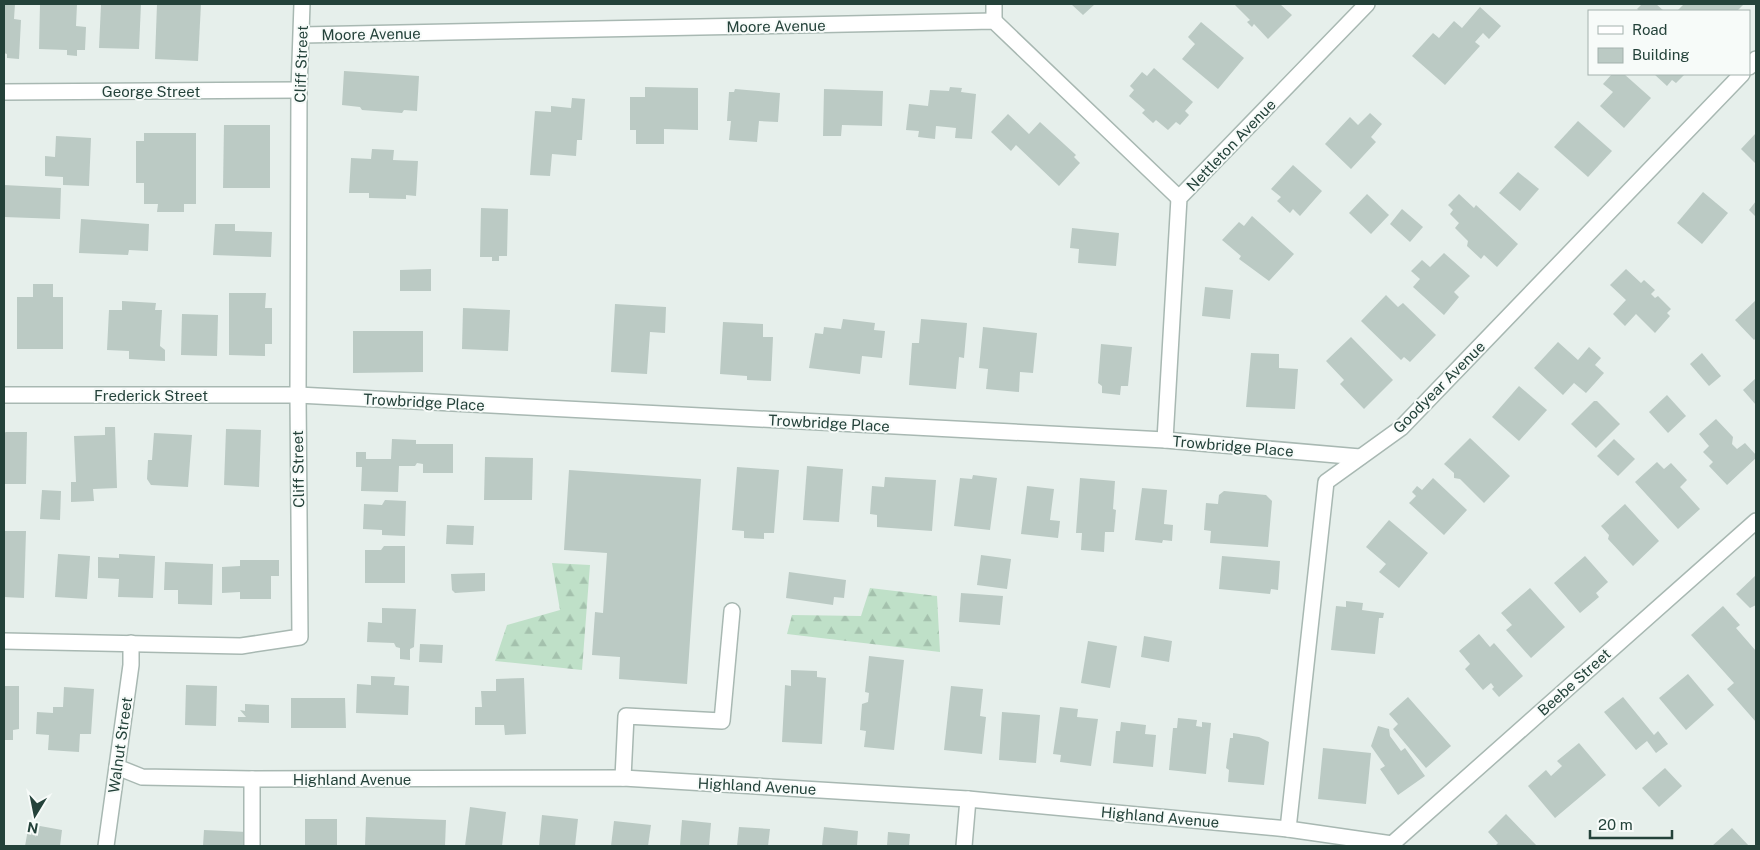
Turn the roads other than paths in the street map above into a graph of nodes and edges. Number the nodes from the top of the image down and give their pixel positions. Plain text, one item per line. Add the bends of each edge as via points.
1 (302, 4) edge
2 (994, 4) edge
3 (1367, 4) edge
4 (994, 22) junction
5 (302, 35) junction
6 (1741, 75) edge
7 (299, 90) junction
8 (4, 92) edge
9 (1179, 198) junction
10 (4, 395) edge
11 (298, 395) junction
12 (1165, 440) junction
13 (1360, 458) junction
14 (1756, 520) edge
15 (732, 611) dead end
16 (4, 641) edge
17 (131, 643) junction
18 (117, 767) junction
19 (623, 778) junction
20 (252, 779) junction
21 (968, 799) junction
22 (1288, 829) junction
23 (1393, 845) edge
24 (106, 846) edge
25 (252, 846) edge
26 (964, 846) edge

1 - 5 street, Cliff Street
2 - 4 street
3 - 9 street, Nettleton Avenue
4 - 5 street, Moore Avenue
4 - 9 street
5 - 7 street, Cliff Street
6 - 13 street, Goodyear Avenue via 1401,428
7 - 8 street, George Street
7 - 11 street, Cliff Street
9 - 12 street, Nettleton Avenue
10 - 11 street, Frederick Street
11 - 12 street, Trowbridge Place
11 - 17 street, Cliff Street via 300,637 242,646
12 - 13 street, Trowbridge Place
13 - 22 street, Goodyear Avenue via 1326,482
14 - 23 street, Beebe Street
15 - 19 street via 722,721 626,716
16 - 17 street, Cliff Street
17 - 18 street, Walnut Street
18 - 20 street, Highland Avenue via 142,777
18 - 24 street, Walnut Street
19 - 20 street, Highland Avenue
19 - 21 street, Highland Avenue
20 - 25 street
21 - 22 street, Highland Avenue
21 - 26 street
22 - 23 street, Highland Avenue

